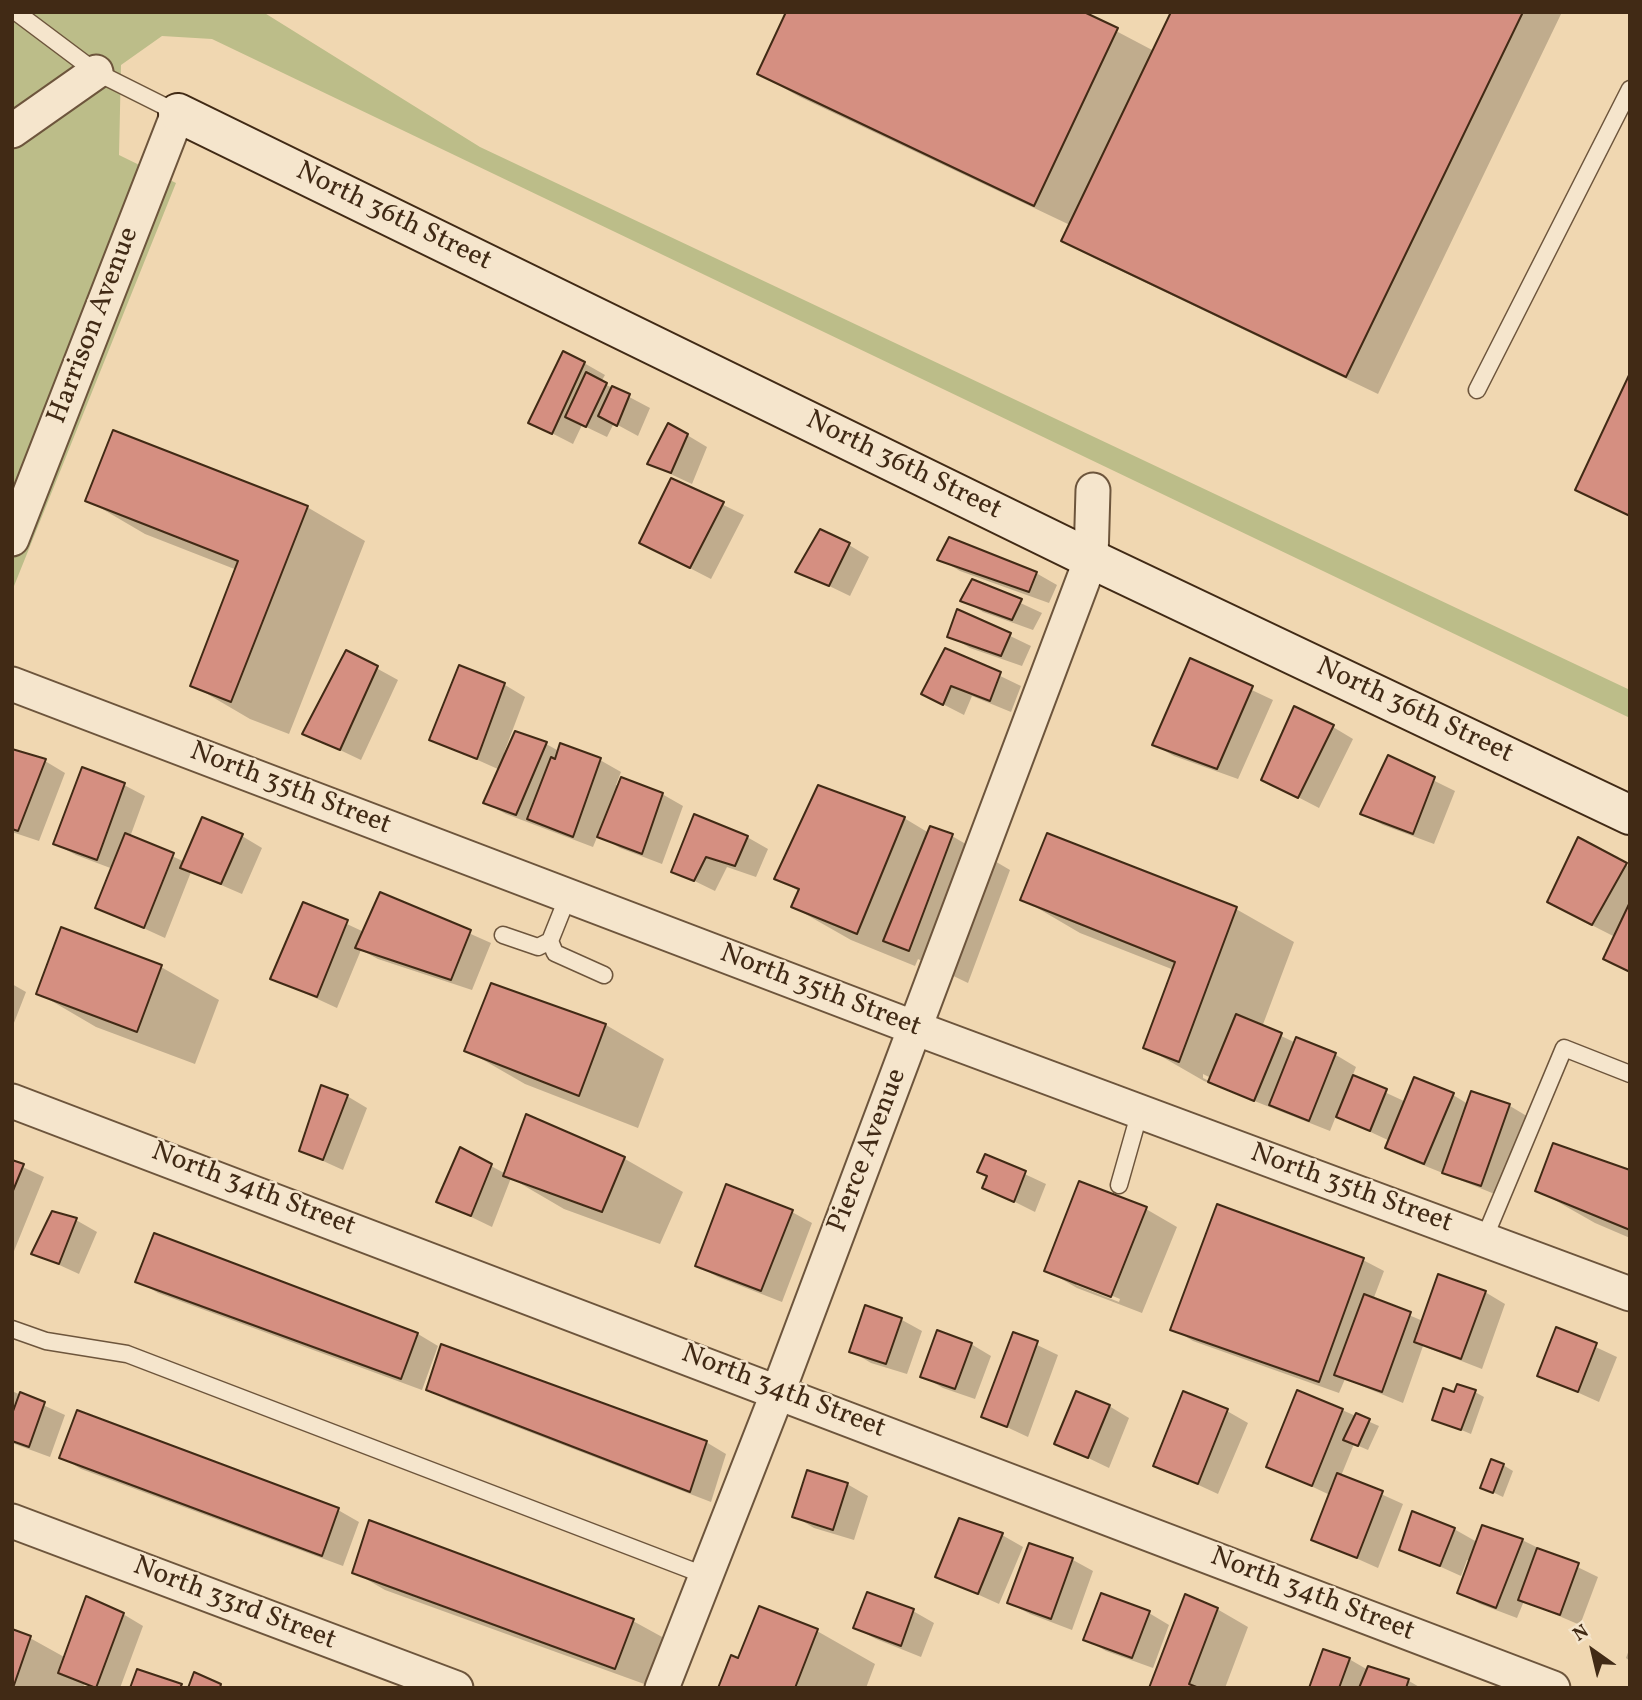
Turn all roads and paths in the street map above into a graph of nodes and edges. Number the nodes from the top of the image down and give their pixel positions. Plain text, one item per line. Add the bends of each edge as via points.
1 (16, 12) edge
2 (96, 72) junction
3 (1630, 89) edge
4 (178, 113) junction
5 (12, 131) edge
6 (1477, 390) dead end
7 (1093, 490) dead end
8 (12, 539) edge
9 (1091, 559) junction
10 (12, 684) edge
11 (1630, 815) edge
12 (568, 896) junction
13 (503, 935) dead end
14 (550, 941) junction
15 (604, 975) dead end
16 (915, 1028) junction
17 (1630, 1074) edge
18 (12, 1101) edge
19 (1140, 1111) junction
20 (1119, 1185) dead end
21 (1484, 1239) junction
22 (1630, 1294) edge
23 (12, 1329) edge
24 (778, 1391) junction
25 (12, 1521) edge
26 (704, 1575) junction
27 (456, 1688) edge
28 (662, 1688) edge
29 (1553, 1688) edge

1 - 2 lane
2 - 4 lane
2 - 5 street
3 - 6 lane
4 - 8 street, Harrison Avenue
4 - 9 street, North 36th Street
7 - 9 street, Pierce Avenue
9 - 11 street, North 36th Street
9 - 16 street, Pierce Avenue
10 - 12 street, North 35th Street
12 - 14 lane
12 - 16 street, North 35th Street
13 - 14 lane via 538,947
14 - 15 lane via 555,953
16 - 19 street, North 35th Street
16 - 24 street, Pierce Avenue
17 - 21 lane via 1564,1048
18 - 24 street, North 34th Street
19 - 20 lane
19 - 21 street, North 35th Street
21 - 22 street, North 35th Street
23 - 26 lane via 46,1341 127,1354
24 - 26 street, Pierce Avenue
24 - 29 street, North 34th Street
25 - 27 street, North 33rd Street
26 - 28 street, Pierce Avenue

